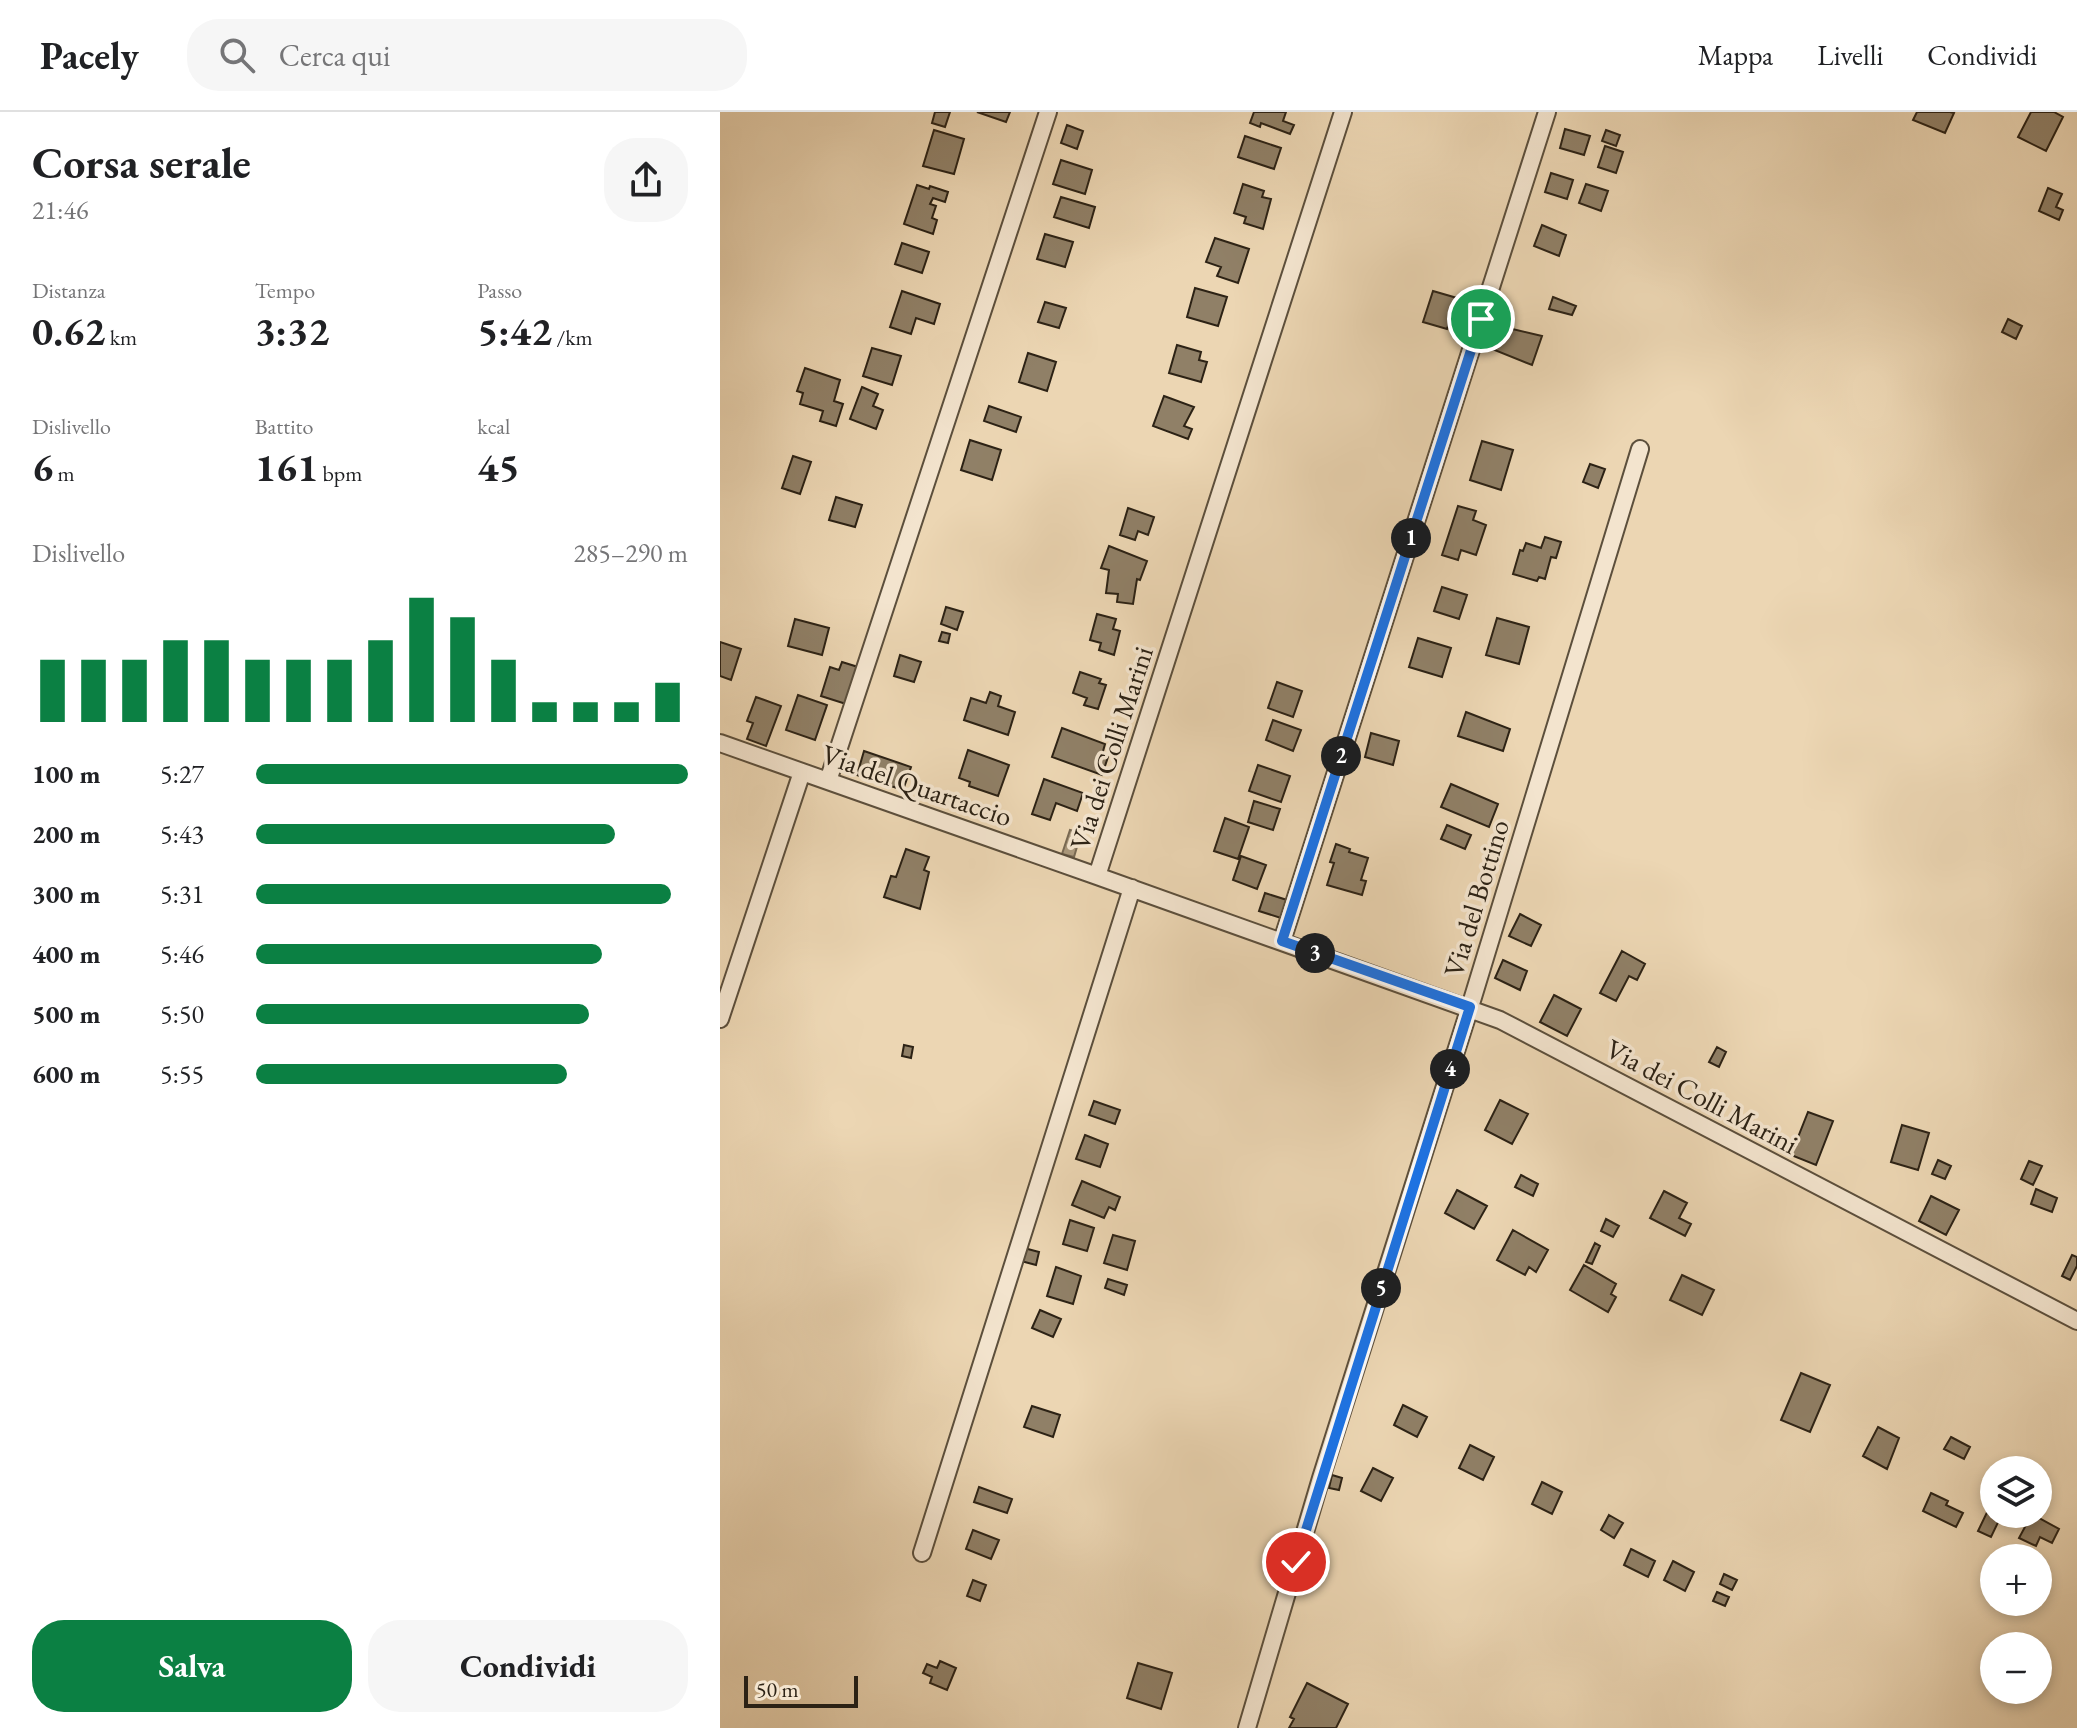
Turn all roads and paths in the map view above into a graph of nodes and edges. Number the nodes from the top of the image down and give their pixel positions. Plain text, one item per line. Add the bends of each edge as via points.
1 (1048, 112) edge
2 (1343, 112) edge
3 (1547, 112) edge
4 (1640, 449) dead end
5 (720, 743) edge
6 (802, 772) junction
7 (828, 781) junction
8 (1097, 876) junction
9 (1132, 888) junction
10 (1282, 941) junction
11 (1470, 1007) junction
12 (720, 1019) edge
13 (2077, 1321) edge
14 (922, 1553) dead end
15 (1247, 1728) edge

1 - 7 street
2 - 8 street, Via dei Colli Marini
3 - 10 street
4 - 11 street, Via del Bottino
5 - 6 street, Via del Quartaccio
6 - 7 street, Via del Quartaccio
6 - 12 street
7 - 8 street, Via del Quartaccio
8 - 9 street, Via dei Colli Marini
9 - 10 street, Via dei Colli Marini
9 - 14 street
10 - 11 street, Via dei Colli Marini
11 - 13 street, Via dei Colli Marini
11 - 15 street, Via del Bottino

